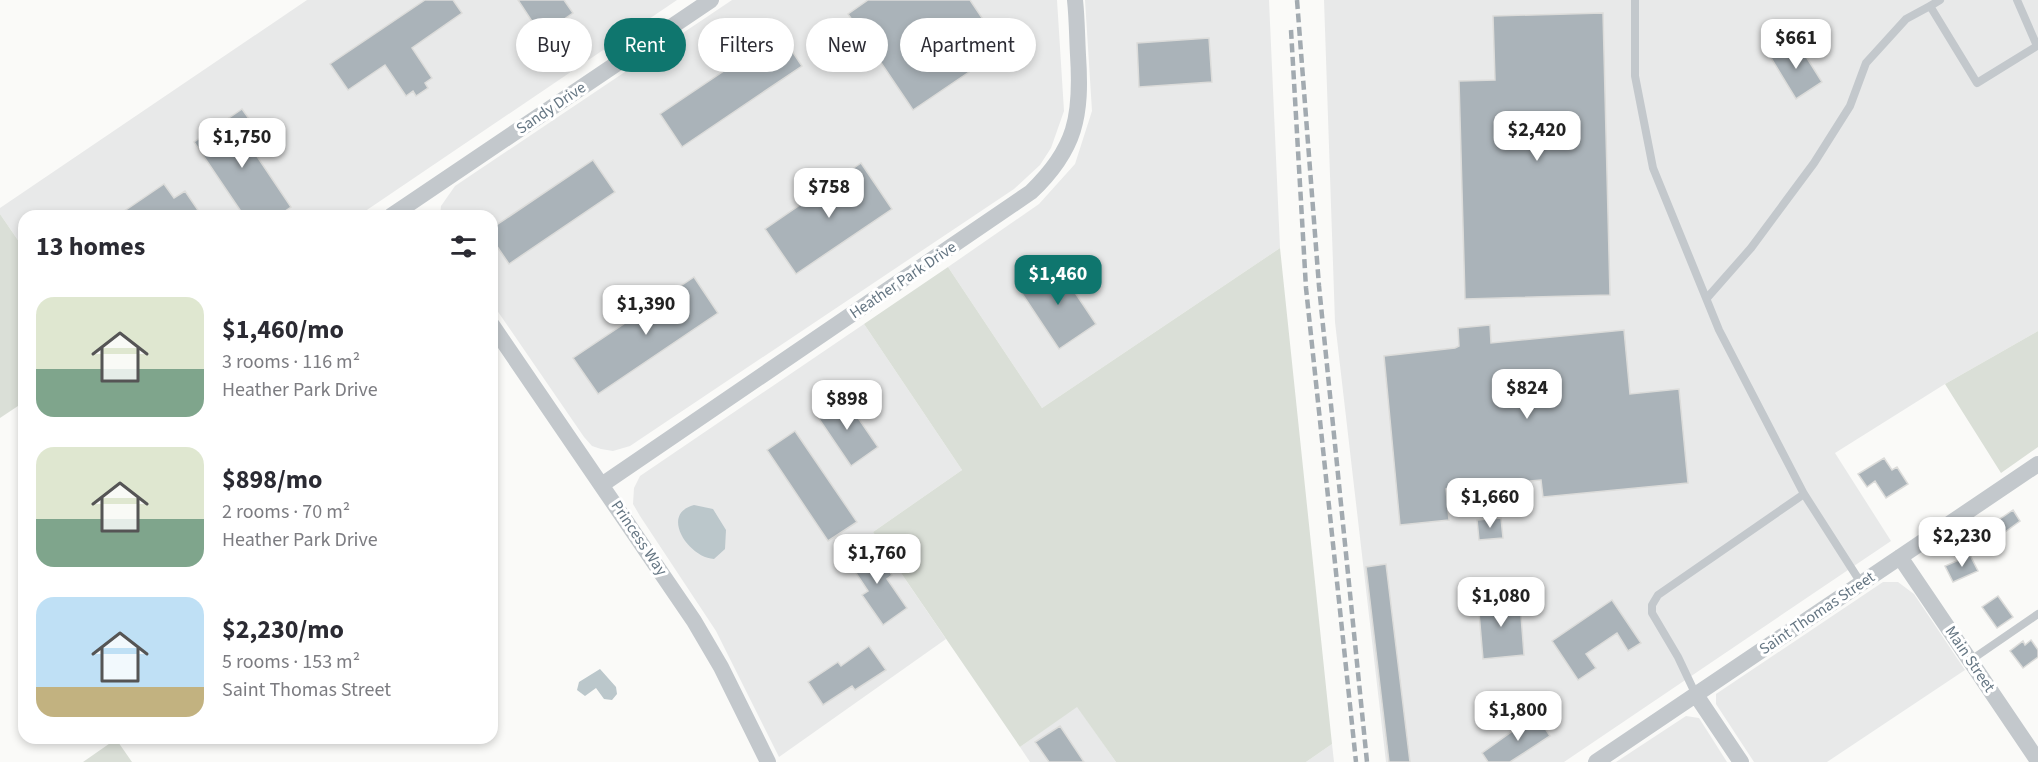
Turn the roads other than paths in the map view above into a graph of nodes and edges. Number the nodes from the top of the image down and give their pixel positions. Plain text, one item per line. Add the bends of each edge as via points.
1 (711, 0) edge
2 (1075, 0) edge
3 (1635, 0) edge
4 (1940, 0) edge
5 (2017, 0) edge
6 (1930, 6) junction
7 (412, 210) edge
8 (1707, 298) junction
9 (498, 334) edge
10 (2038, 464) edge
11 (603, 484) junction
12 (1804, 494) junction
13 (1900, 557) junction
14 (1862, 584) junction
15 (2038, 614) edge
16 (1971, 660) junction
17 (1696, 695) junction
18 (2038, 761) edge
19 (768, 762) edge
20 (1596, 762) edge
21 (1741, 762) edge

1 - 7 street, Sandy Drive
2 - 11 street, Heather Park Drive via 1081,94 1077,121 1049,176
3 - 8 lane via 1635,75 1653,168
4 - 6 lane
5 - 6 lane via 2037,46 1977,83
6 - 8 lane via 1906,19 1866,63 1850,106 1814,163
8 - 12 lane via 1719,330
9 - 11 street, Princess Way
10 - 13 street, Saint Thomas Street
11 - 19 street, Princess Way via 721,667
12 - 14 lane
12 - 17 lane via 1658,595 1652,605 1652,613
13 - 14 street, Saint Thomas Street
13 - 16 street, Main Street
14 - 17 street, Saint Thomas Street
15 - 16 lane
16 - 18 street, Main Street
17 - 20 street, Saint Thomas Street
17 - 21 street

